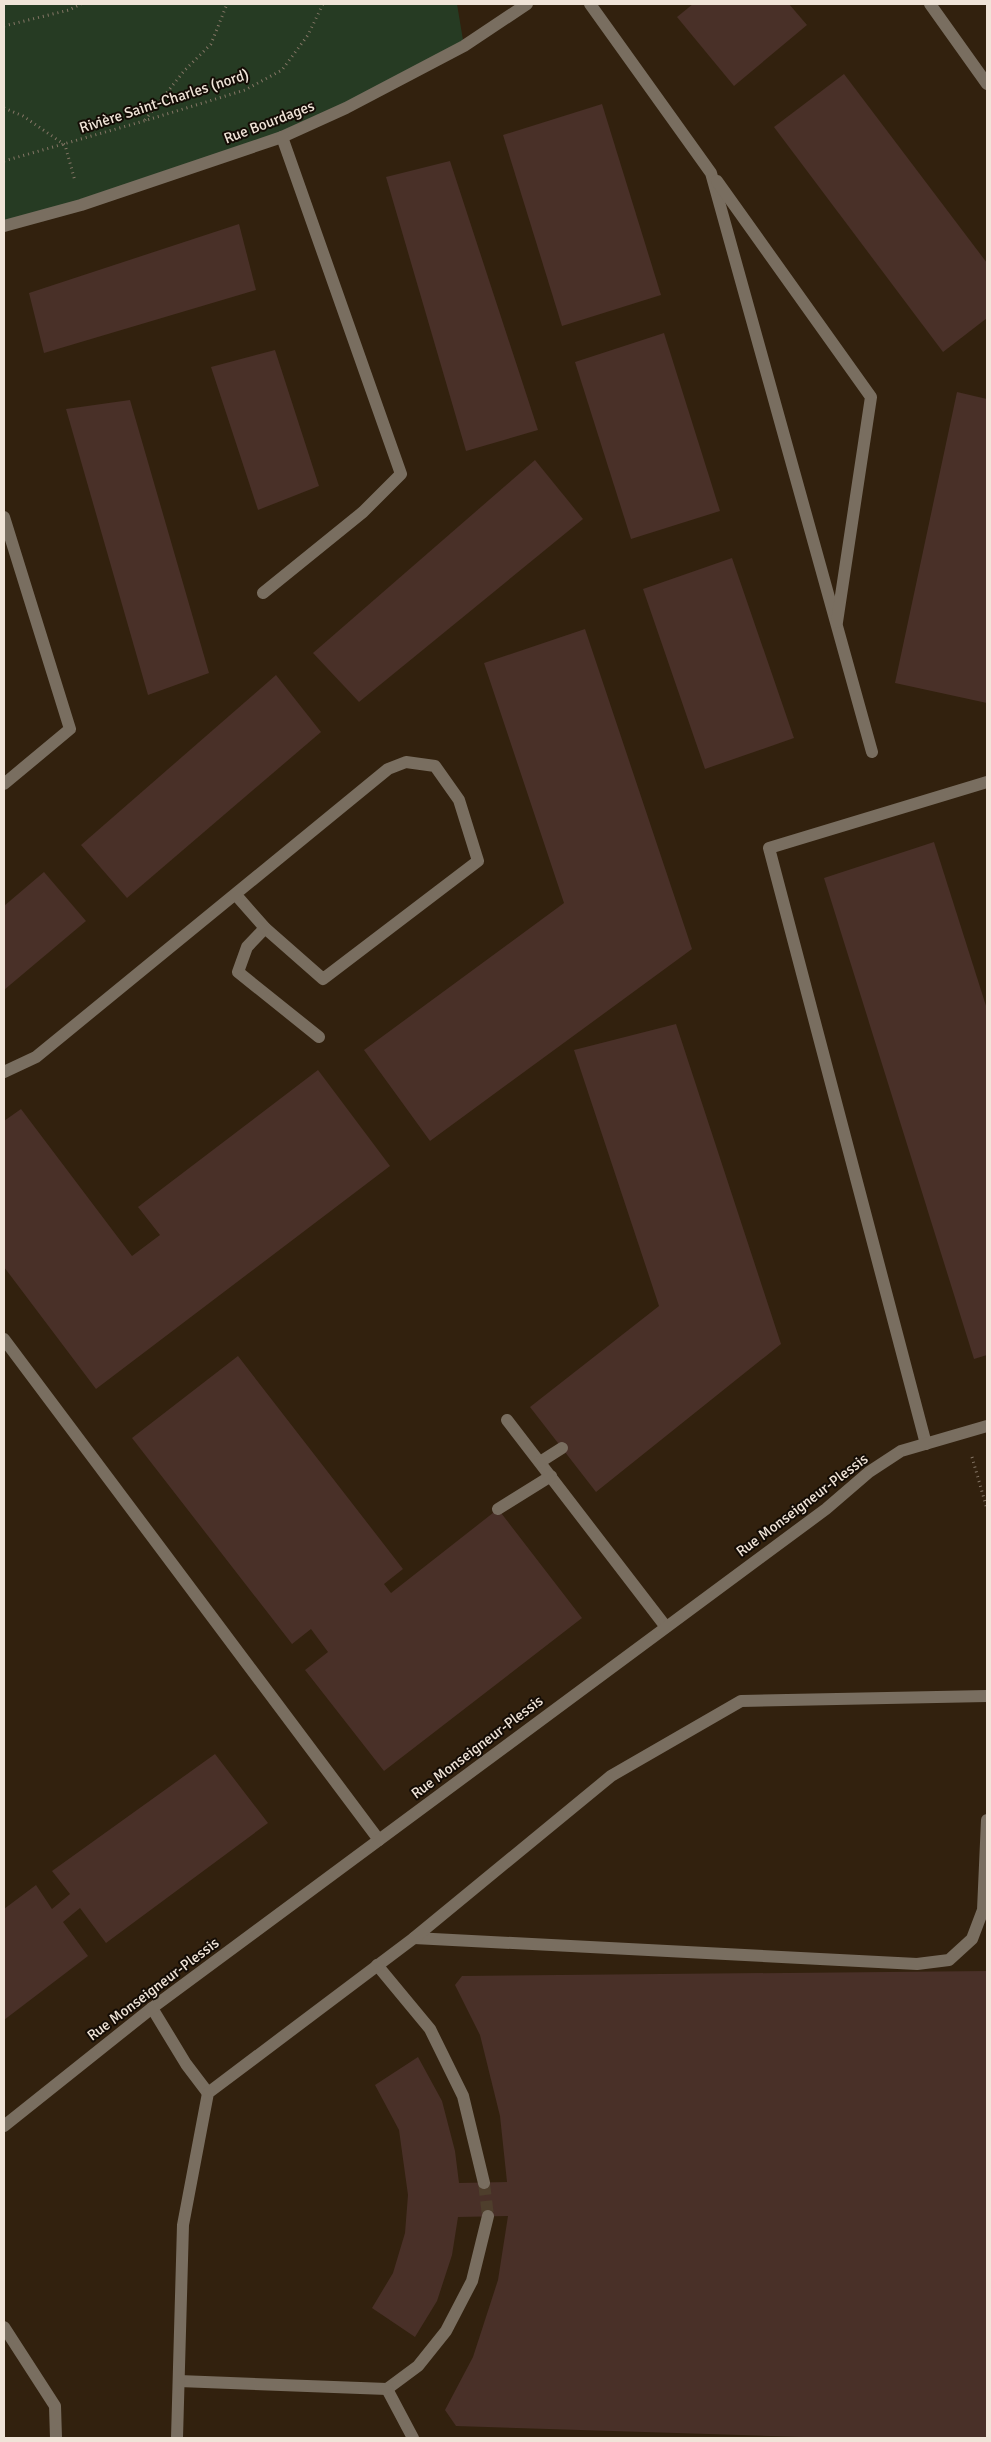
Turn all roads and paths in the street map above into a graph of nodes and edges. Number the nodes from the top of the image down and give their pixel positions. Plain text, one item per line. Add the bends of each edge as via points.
1 (81, 4) edge
2 (227, 4) edge
3 (323, 4) edge
4 (527, 4) edge
5 (590, 4) edge
6 (930, 4) edge
7 (4, 26) edge
8 (987, 84) edge
9 (4, 108) edge
10 (144, 121) junction
11 (282, 137) junction
12 (65, 144) junction
13 (4, 161) edge
14 (711, 173) junction
15 (81, 205) junction
16 (4, 226) edge
17 (4, 516) edge
18 (263, 593) dead end
19 (836, 626) junction
20 (872, 752) dead end
21 (987, 782) edge
22 (4, 784) edge
23 (236, 895) junction
24 (265, 928) junction
25 (319, 1037) dead end
26 (4, 1072) edge
27 (4, 1338) edge
28 (508, 1420) dead end
29 (987, 1426) edge
30 (965, 1433) junction
31 (926, 1444) junction
32 (562, 1448) dead end
33 (540, 1462) junction
34 (551, 1476) junction
35 (498, 1509) dead end
36 (987, 1509) edge
37 (666, 1628) junction
38 (987, 1696) edge
39 (987, 1820) edge
40 (379, 1840) junction
41 (414, 1938) junction
42 (377, 1965) junction
43 (152, 2008) junction
44 (208, 2093) junction
45 (4, 2126) edge
46 (484, 2183) tunnel mouth
47 (488, 2216) tunnel mouth
48 (4, 2327) edge
49 (179, 2381) junction
50 (387, 2390) junction
51 (56, 2438) edge
52 (177, 2438) edge
53 (413, 2438) edge

1 - 7 path
2 - 10 path via 210,44
3 - 10 path, Rivière Saint-Charles (nord) via 308,35 282,70 245,90
4 - 11 street, Rue Bourdages via 464,46 346,108
5 - 14 street
6 - 8 street
9 - 12 path via 23,116
10 - 12 path, Rivière Saint-Charles (nord)
11 - 15 street, Rue Bourdages
11 - 18 street via 401,474 363,512
12 - 13 path, Rivière Saint-Charles (nord)
12 - 15 path
14 - 19 street
14 - 19 street via 871,397
15 - 16 street, Rue Bourdages
17 - 22 street via 70,729
19 - 20 street
21 - 31 street via 769,848
23 - 24 street
23 - 24 street via 388,769 406,762 435,766 459,800 478,861 323,979
23 - 26 street via 36,1057
24 - 25 street via 247,947 238,972
27 - 40 street
28 - 33 street
29 - 30 street, Rue Monseigneur-Plessis
30 - 31 street, Rue Monseigneur-Plessis
30 - 36 path
31 - 37 street, Rue Monseigneur-Plessis via 901,1451 869,1472 826,1509
32 - 33 street
33 - 34 street
34 - 35 street
34 - 37 street
37 - 40 street, Rue Monseigneur-Plessis
38 - 41 street via 741,1701 611,1776
39 - 41 street via 983,1910 972,1939 949,1960 917,1964
40 - 43 street, Rue Monseigneur-Plessis
41 - 42 street
42 - 44 street
42 - 46 street via 430,2030 463,2096
43 - 44 street
43 - 45 street, Rue Monseigneur-Plessis
44 - 49 street via 184,2225
47 - 50 street via 472,2281 446,2331 418,2366
48 - 51 street via 55,2406
49 - 50 street
49 - 52 street
50 - 53 street

